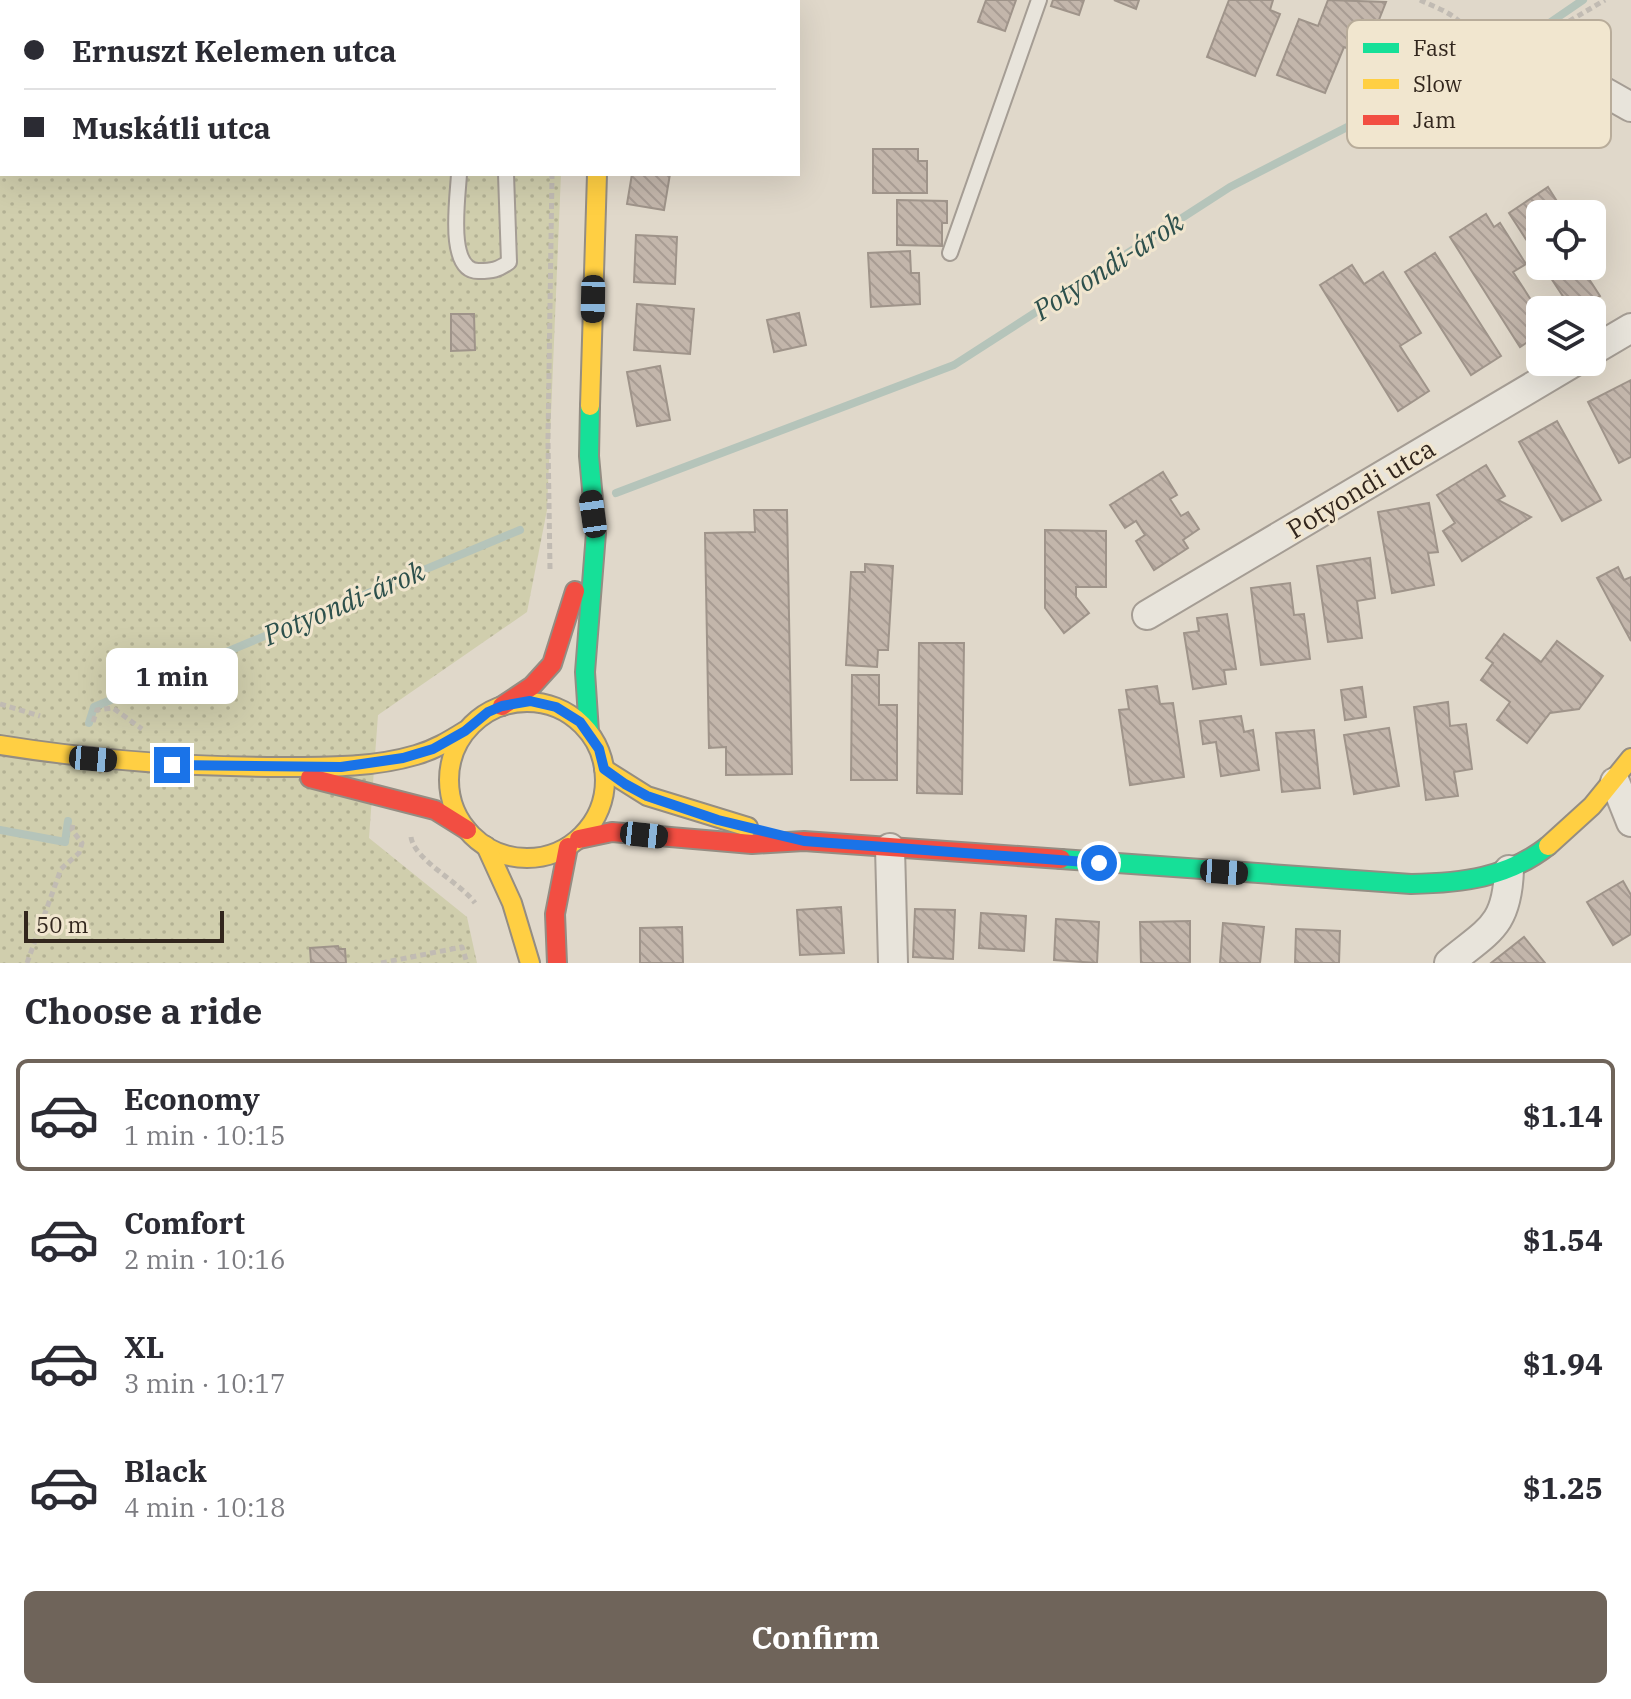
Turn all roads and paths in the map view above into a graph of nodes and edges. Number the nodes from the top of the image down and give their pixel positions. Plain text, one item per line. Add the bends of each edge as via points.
1 (1039, 0) edge
2 (1420, 0) edge
3 (1605, 0) edge
4 (1457, 20) edge
5 (1571, 20) edge
6 (1611, 94) edge
7 (1631, 107) edge
8 (459, 176) edge
9 (506, 176) edge
10 (552, 176) edge
11 (597, 176) edge
12 (950, 253) dead end
13 (1631, 328) edge
14 (1606, 343) edge
15 (1550, 376) edge
16 (591, 496) junction
17 (551, 570) dead end
18 (1147, 615) dead end
19 (502, 706) junction
20 (93, 722) dead end
21 (465, 731) junction
22 (147, 732) dead end
23 (589, 732) junction
24 (0, 745) edge
25 (1631, 758) edge
26 (271, 767) junction
27 (604, 769) junction
28 (1615, 782) junction
29 (1631, 822) edge
30 (73, 823) dead end
31 (467, 830) junction
32 (804, 841) junction
33 (573, 843) junction
34 (486, 846) junction
35 (890, 848) junction
36 (1509, 870) junction
37 (27, 963) edge
38 (381, 963) edge
39 (467, 963) edge
40 (530, 963) edge
41 (557, 963) edge
42 (893, 963) edge
43 (1449, 963) edge

1 - 12 lane
2 - 4 path
3 - 5 path
6 - 7 street
8 - 9 lane via 457,250 472,271 497,270 509,262
10 - 17 path
11 - 16 main road
13 - 14 street
15 - 18 street, Potyondi utca
16 - 19 main road via 574,600 552,664
16 - 23 main road via 596,533 585,672
19 - 21 main road
19 - 23 main road via 543,703 569,713
20 - 22 path via 97,710 113,708
21 - 26 main road via 403,758 341,767
21 - 31 main road via 453,755 449,781 454,807
23 - 27 main road
24 - 26 main road via 67,757
25 - 28 main road
26 - 31 main road via 435,810
27 - 32 main road via 647,796
27 - 33 main road via 598,814
28 - 29 street
28 - 36 main road via 1559,838
30 - 37 path via 82,843 79,853 61,869
31 - 34 main road
32 - 33 main road via 752,844 612,832
32 - 35 main road
33 - 34 main road via 527,858
33 - 41 main road via 555,914
34 - 40 main road via 516,906
35 - 36 main road via 1411,884 1483,878
35 - 42 street
36 - 43 street via 1508,898 1495,925
38 - 39 path via 462,947

